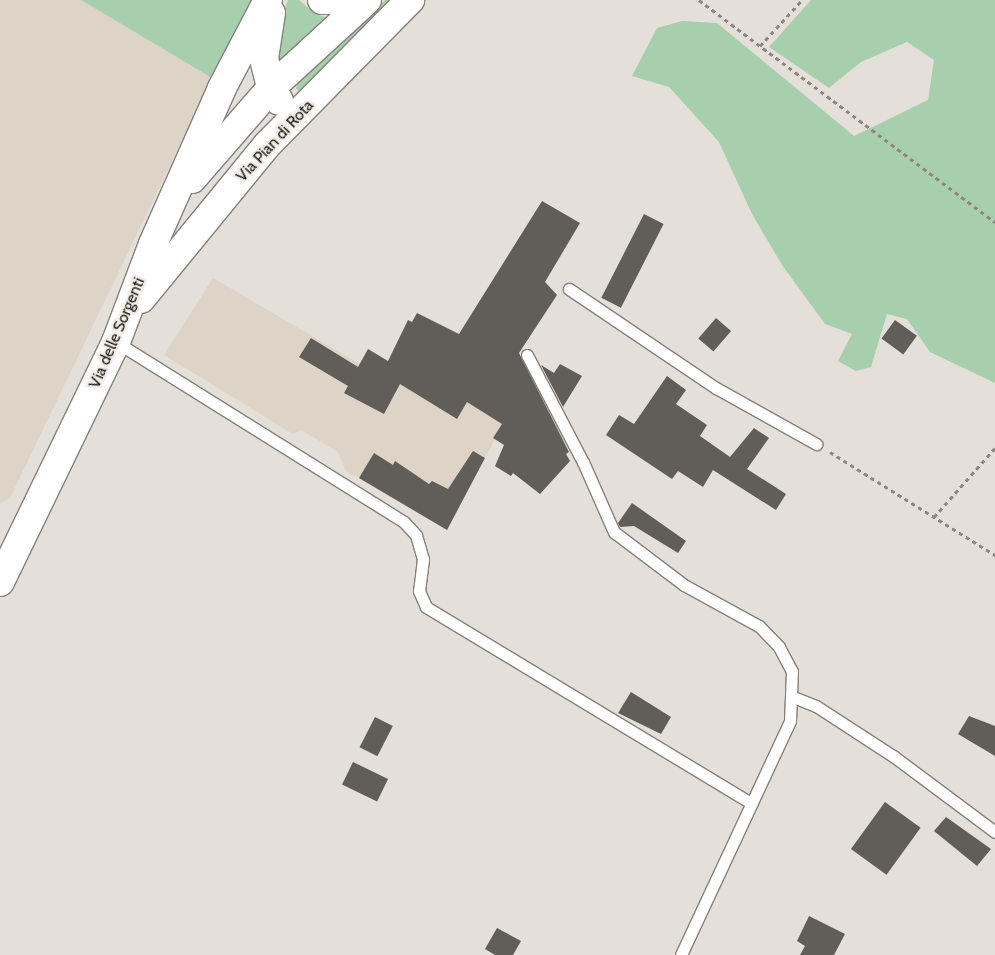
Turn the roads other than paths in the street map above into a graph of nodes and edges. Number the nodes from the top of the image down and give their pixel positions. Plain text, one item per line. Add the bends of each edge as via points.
1 (268, 0) edge
2 (275, 0) edge
3 (322, 0) edge
4 (350, 0) edge
5 (367, 0) edge
6 (410, 0) edge
7 (240, 54) junction
8 (265, 95) junction
9 (293, 121) junction
10 (175, 198) junction
11 (570, 289) dead end
12 (130, 312) junction
13 (116, 342) junction
14 (528, 355) dead end
15 (816, 444) road end
16 (0, 582) edge
17 (791, 696) junction
18 (751, 803) junction
19 (995, 832) edge
20 (681, 955) edge

1 - 7 main road, Via delle Sorgenti
2 - 8 main road via 264,48
3 - 4 main road
5 - 8 main road
6 - 9 main road, Via Pian di Rota
7 - 8 main road via 242,69
7 - 10 main road, Via delle Sorgenti
8 - 9 main road via 267,109
8 - 10 main road
9 - 12 main road, Via Pian di Rota via 267,145
10 - 12 main road, Via delle Sorgenti via 153,244
11 - 15 lane via 716,388
12 - 13 main road, Via delle Sorgenti
13 - 16 main road, Via delle Sorgenti
13 - 18 lane via 404,522 416,535 423,558 419,591 426,607
14 - 17 lane via 583,462 614,532 684,585 759,626 779,647 792,671
17 - 18 lane via 790,721
17 - 19 lane via 816,706 893,756
18 - 20 lane

